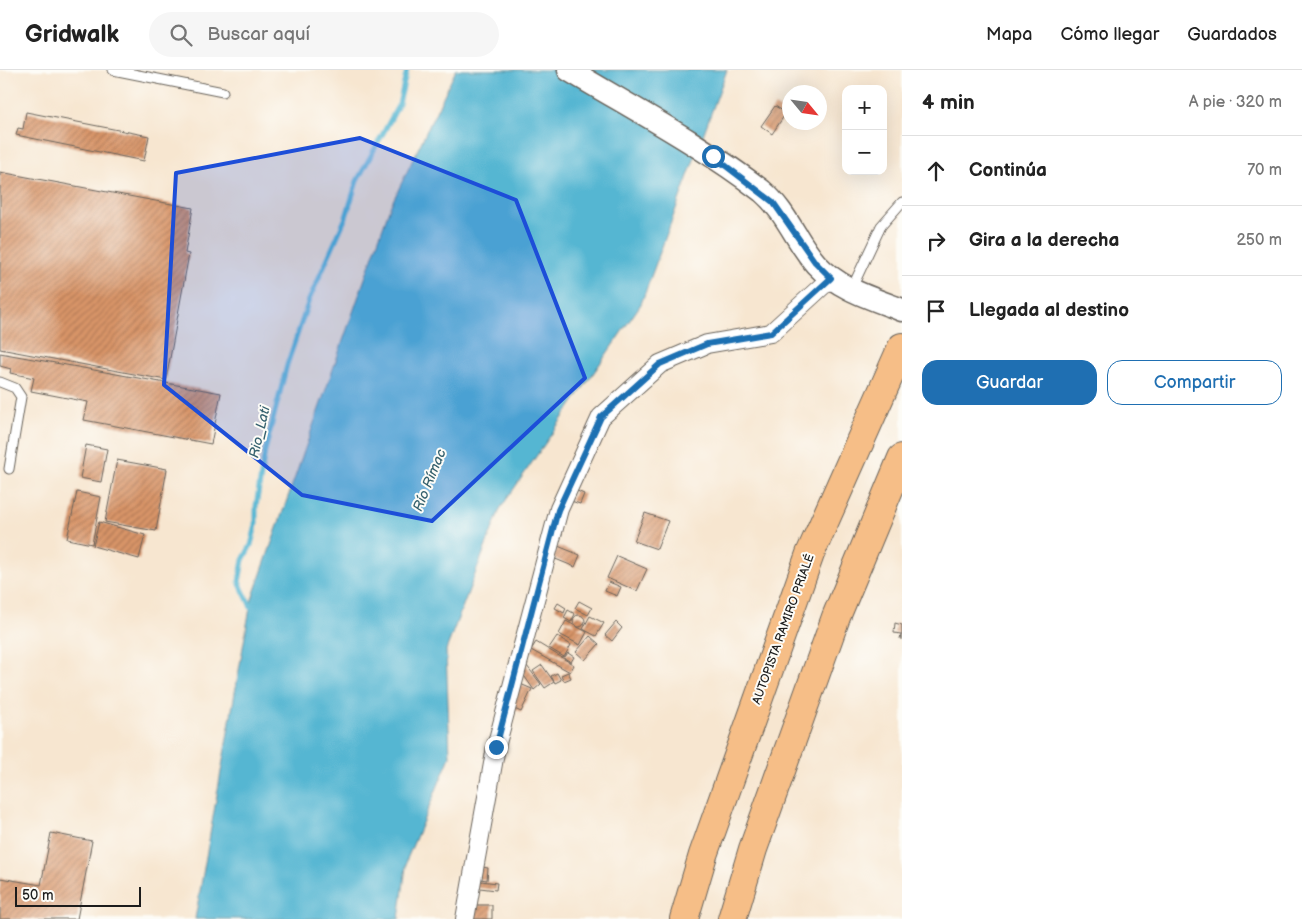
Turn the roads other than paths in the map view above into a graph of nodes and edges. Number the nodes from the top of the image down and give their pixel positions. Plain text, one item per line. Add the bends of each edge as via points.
1 (113, 70) edge
2 (570, 70) edge
3 (223, 92) dead end
4 (902, 202) edge
5 (831, 278) junction
6 (851, 290) junction
7 (902, 310) edge
8 (902, 347) edge
9 (0, 382) edge
10 (902, 458) edge
11 (10, 469) dead end
12 (465, 919) edge
13 (684, 919) edge
14 (732, 919) edge

1 - 3 lane
2 - 5 street via 713,156 773,202 815,262
4 - 6 lane via 881,226
5 - 6 street
5 - 12 street via 771,333 707,344 660,364 601,417 558,510 496,747
6 - 7 street
8 - 13 highway, AUTOPISTA RAMIRO PRIALÉ via 810,554 703,855
9 - 11 lane via 15,388 21,398
10 - 14 highway via 836,617 753,850

